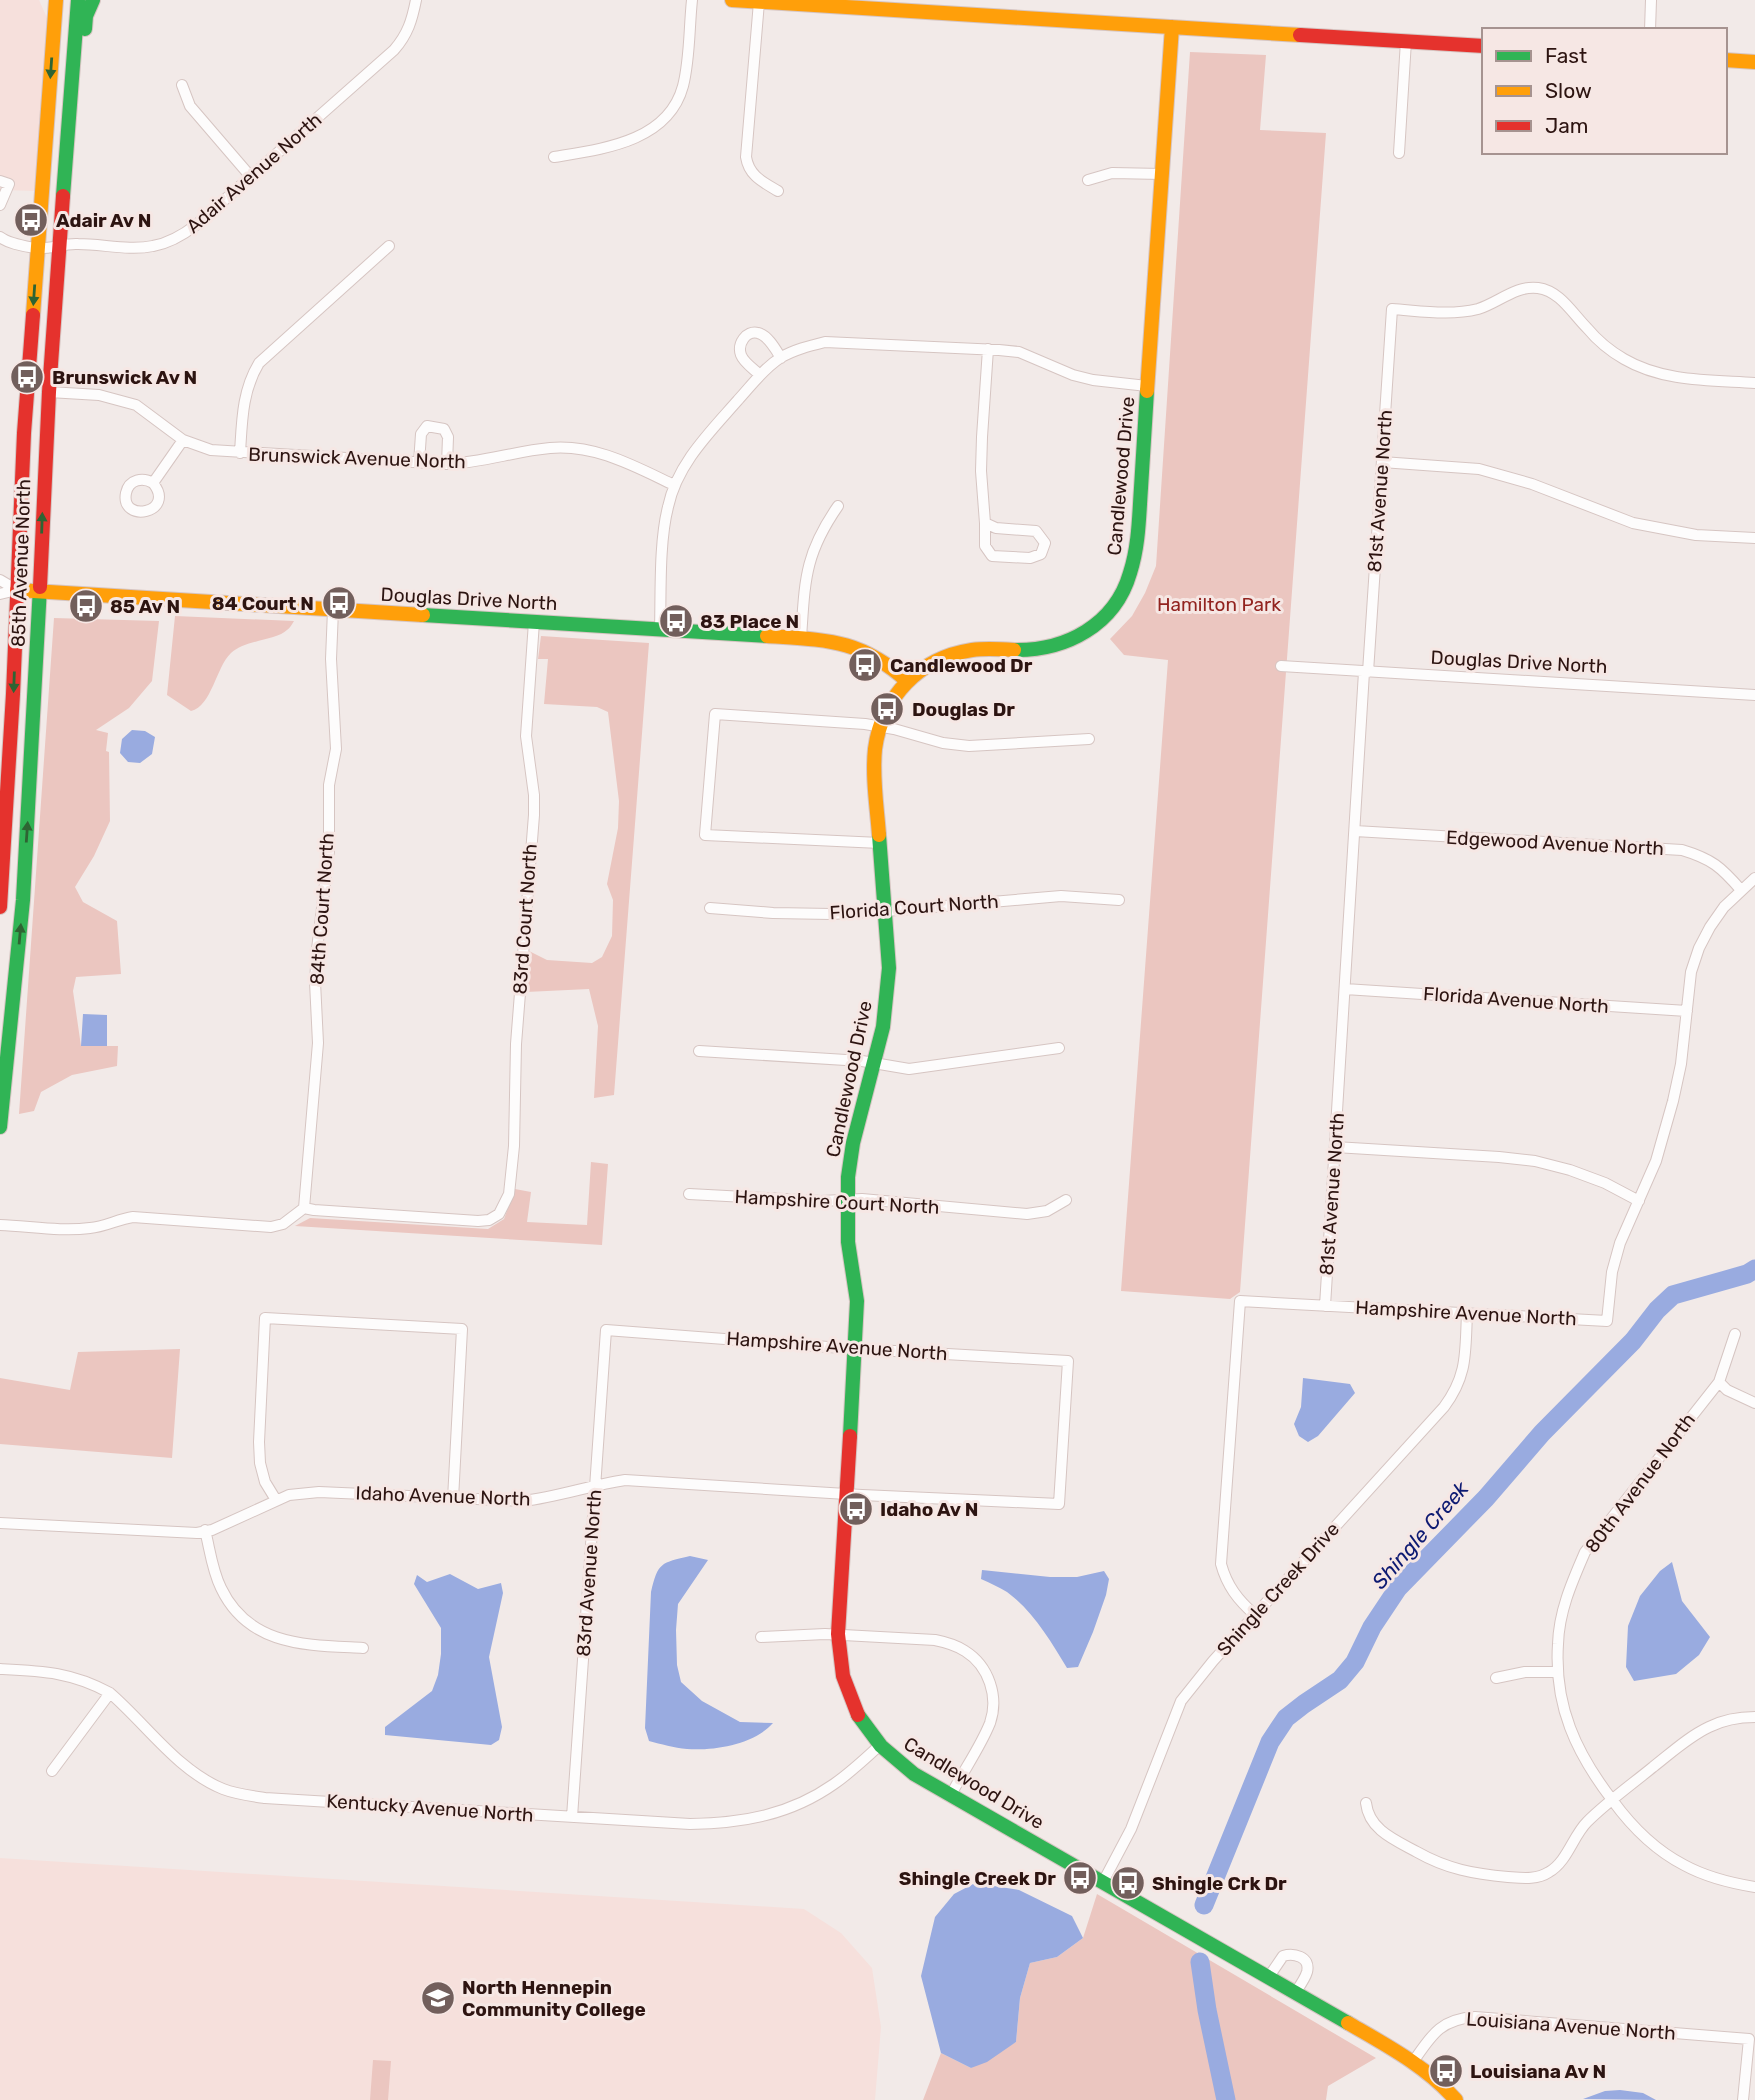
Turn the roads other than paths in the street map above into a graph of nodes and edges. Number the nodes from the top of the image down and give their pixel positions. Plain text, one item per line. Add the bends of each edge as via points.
1 (45, 0) edge
2 (56, 0) edge
3 (78, 0) edge
4 (93, 0) edge
5 (416, 0) edge
6 (692, 0) edge
7 (732, 0) edge
8 (1651, 0) edge
9 (759, 2) edge
10 (1172, 27) junction
11 (1650, 28) edge
12 (54, 31) junction
13 (1406, 41) junction
14 (1482, 46) edge
15 (1727, 60) edge
16 (1755, 62) edge
17 (182, 85) dead end
18 (68, 140) junction
19 (1399, 153) dead end
20 (554, 157) dead end
21 (1162, 174) junction
22 (251, 177) junction
23 (1088, 180) dead end
24 (0, 181) edge
25 (778, 191) dead end
26 (0, 205) edge
27 (0, 237) edge
28 (60, 246) junction
29 (389, 246) dead end
30 (37, 248) junction
31 (988, 349) junction
32 (781, 358) junction
33 (760, 375) junction
34 (1755, 383) edge
35 (1147, 386) junction
36 (49, 392) junction
37 (183, 440) junction
38 (240, 453) junction
39 (1382, 462) junction
40 (419, 463) junction
41 (447, 464) junction
42 (153, 483) dead end
43 (674, 485) junction
44 (838, 506) dead end
45 (985, 523) junction
46 (1755, 538) edge
47 (0, 580) edge
48 (16, 590) junction
49 (39, 591) junction
50 (0, 594) edge
51 (333, 610) junction
52 (534, 622) junction
53 (660, 630) junction
54 (801, 638) junction
55 (1281, 666) dead end
56 (1366, 672) junction
57 (907, 681) junction
58 (1755, 695) edge
59 (879, 726) junction
60 (1089, 739) dead end
61 (1354, 831) junction
62 (880, 843) junction
63 (1755, 878) edge
64 (1741, 890) junction
65 (1, 899) edge
66 (23, 900) junction
67 (1119, 900) dead end
68 (0, 907) edge
69 (710, 908) dead end
70 (886, 911) junction
71 (1345, 989) junction
72 (1687, 1011) junction
73 (1059, 1048) dead end
74 (699, 1051) dead end
75 (875, 1062) junction
76 (0, 1127) edge
77 (1335, 1147) junction
78 (689, 1194) dead end
79 (847, 1200) junction
80 (1066, 1200) dead end
81 (1639, 1201) junction
82 (304, 1208) junction
83 (0, 1224) edge
84 (1325, 1306) junction
85 (1467, 1314) junction
86 (606, 1329) joint
87 (1735, 1334) dead end
88 (855, 1348) junction
89 (1718, 1382) junction
90 (1755, 1403) edge
91 (595, 1486) junction
92 (847, 1494) junction
93 (453, 1499) junction
94 (276, 1500) junction
95 (1059, 1504) joint
96 (0, 1522) edge
97 (205, 1530) junction
98 (1255, 1615) junction
99 (838, 1634) junction
100 (761, 1637) dead end
101 (363, 1648) dead end
102 (0, 1669) edge
103 (1558, 1672) junction
104 (1496, 1678) dead end
105 (110, 1693) junction
106 (1755, 1717) edge
107 (880, 1746) junction
108 (52, 1771) dead end
109 (951, 1796) junction
110 (1612, 1800) junction
111 (1366, 1803) dead end
112 (572, 1817) junction
113 (1103, 1882) junction
114 (1755, 1887) edge
115 (1268, 1978) junction
116 (1295, 1993) junction
117 (1413, 2062) junction
118 (1456, 2100) edge
119 (1743, 2100) edge

1 - 12 street
2 - 12 street, 85th Avenue North
3 - 18 street, 85th Avenue North
4 - 18 street via 86,16 78,116
5 - 22 street, Adair Avenue North via 411,25 394,50
6 - 20 street via 686,74 665,117 638,137
7 - 9 street
8 - 11 street
9 - 10 street
9 - 25 street via 746,157 754,176
10 - 13 street
10 - 21 street, Candlewood Drive
12 -> 30 street, 85th Avenue North
13 - 14 street
13 - 19 street
15 - 16 street
17 - 22 street via 190,106
18 - 28 street, 85th Avenue North
21 - 23 street via 1112,173
21 - 35 street, Candlewood Drive
22 - 28 street, Adair Avenue North via 196,225 166,243 131,248
24 - 26 street via 9,184
27 - 30 street
28 - 30 street, Adair Avenue North
28 - 36 street, 85th Avenue North
29 - 38 street via 259,363 245,391
30 -> 48 street, 85th Avenue North
31 - 32 street via 825,342
31 - 35 street via 1019,352 1093,380
31 - 45 street via 981,471
32 - 33 street
32 - 33 street via 766,337 749,334 740,346 741,354
33 - 43 street via 701,443
34 - 39 street, 81st Avenue North via 1690,379 1644,369 1604,345 1561,299 1539,288 1513,292 1497,302 1458,313 1392,309
35 - 57 street, Candlewood Drive via 1137,543 1127,583 1111,610 1083,635 1063,644 952,654
36 - 37 street, Brunswick Avenue North via 99,395 136,405
49 -> 36 street, 85th Avenue North
37 - 38 street, Brunswick Avenue North via 211,450
37 - 42 street
38 - 40 street, Brunswick Avenue North
39 - 46 street via 1479,469 1633,523 1696,535
39 - 56 street, 81st Avenue North
40 - 41 street, Brunswick Avenue North
40 - 41 street via 421,434 427,426 435,426 444,429 448,437
41 - 43 street, Brunswick Avenue North via 551,448 575,449 623,461
43 - 53 street via 664,530
44 - 54 street via 811,553
45 - 45 street via 1036,531 1045,543 1041,554 1030,558 992,556 985,546
47 - 48 street, Douglas Drive North
48 - 49 street, Douglas Drive North
48 - 50 street, Douglas Drive North
48 -> 65 street, 85th Avenue North
49 - 51 street, Douglas Drive North
66 -> 49 street, 85th Avenue North
51 - 52 street, Douglas Drive North
51 - 82 street, 84th Court North via 336,749 329,785 329,851 317,949 318,1043
52 - 53 street, Douglas Drive North
52 - 82 street, 83rd Court North via 526,736 534,815 509,1194 499,1214 478,1221
53 - 54 street, Douglas Drive North
54 - 57 street, Douglas Drive North via 864,649
55 - 56 street, Douglas Drive North
56 - 58 street, Douglas Drive North
56 - 61 street, 81st Avenue North
57 - 59 street, Candlewood Drive
59 - 60 street via 969,746
59 - 62 street, Candlewood Drive via 874,770
59 - 62 street via 715,714 705,835
61 - 64 street, Edgewood Avenue North via 1682,850 1716,864
61 - 71 street, 81st Avenue North
62 - 70 street, Candlewood Drive
63 - 64 street
64 - 72 street via 1724,907 1699,948
65 - 66 street
65 - 68 street, 85th Avenue North
76 -> 66 street, 85th Avenue North
67 - 70 street, Florida Court North via 1061,896
69 - 70 street, Florida Court North via 773,913
70 - 75 street, Candlewood Drive via 887,997
71 - 72 street, Florida Avenue North
71 - 77 street, 81st Avenue North
72 - 81 street via 1671,1111
73 - 75 street via 909,1069
74 - 75 street
75 - 79 street, Candlewood Drive via 853,1143
77 - 81 street via 1535,1161 1570,1170
77 - 84 street, 81st Avenue North
78 - 79 street, Hampshire Court North
79 - 80 street, Hampshire Court North via 1027,1214 1047,1211
79 - 88 street, Candlewood Drive via 857,1301
81 - 85 street, Hampshire Avenue North via 1612,1272 1607,1321
82 - 83 street via 271,1227 133,1217 78,1229
84 - 85 street, Hampshire Avenue North
84 - 98 street via 1240,1301 1221,1564 1233,1594
85 - 98 street, Shingle Creek Drive via 1465,1361 1454,1394
86 - 88 street, Hampshire Avenue North
86 - 91 street, 83rd Avenue North
87 - 89 street, 80th Avenue North
88 - 92 street, Candlewood Drive
88 - 95 street, Hampshire Avenue North via 1068,1361
89 - 90 street
89 - 103 street, 80th Avenue North via 1586,1552 1562,1611
91 - 92 street, Idaho Avenue North via 638,1480
91 - 93 street, Idaho Avenue North via 523,1501
91 - 112 street, 83rd Avenue North
92 - 95 street, Idaho Avenue North
92 - 99 street, Candlewood Drive
93 - 94 street, Idaho Avenue North via 319,1492
93 - 94 street via 463,1329 265,1318 260,1463
94 - 97 street, Idaho Avenue North
96 - 97 street, Idaho Avenue North
97 - 101 street via 222,1590 247,1622 283,1641
98 - 113 street, Shingle Creek Drive via 1181,1701 1131,1829
99 - 100 street
99 - 107 street, Candlewood Drive via 843,1680 864,1727
99 - 109 street via 935,1640 965,1650 977,1661 992,1689 990,1721
102 - 105 street, Kentucky Avenue North via 61,1674
103 - 104 street
103 - 110 street, 80th Avenue North via 1572,1735
105 - 108 street
105 - 112 street, Kentucky Avenue North via 186,1766 223,1789 244,1795
106 - 110 street via 1731,1719 1692,1736
107 - 109 street, Candlewood Drive via 897,1763
107 - 112 street, Kentucky Avenue North via 807,1800 750,1820 690,1824
109 - 113 street, Candlewood Drive
110 - 111 street via 1587,1822 1559,1864 1550,1872 1526,1878 1463,1872 1432,1860 1375,1826 1367,1816
110 - 114 street via 1639,1833 1684,1865 1710,1877
113 - 115 street, Candlewood Drive
115 - 116 street, Candlewood Drive
115 - 116 street via 1283,1956 1304,1958 1307,1972
116 - 117 street, Candlewood Drive
117 - 118 street, Candlewood Drive
117 - 119 street, Louisiana Avenue North via 1435,2031 1461,2017 1749,2039

